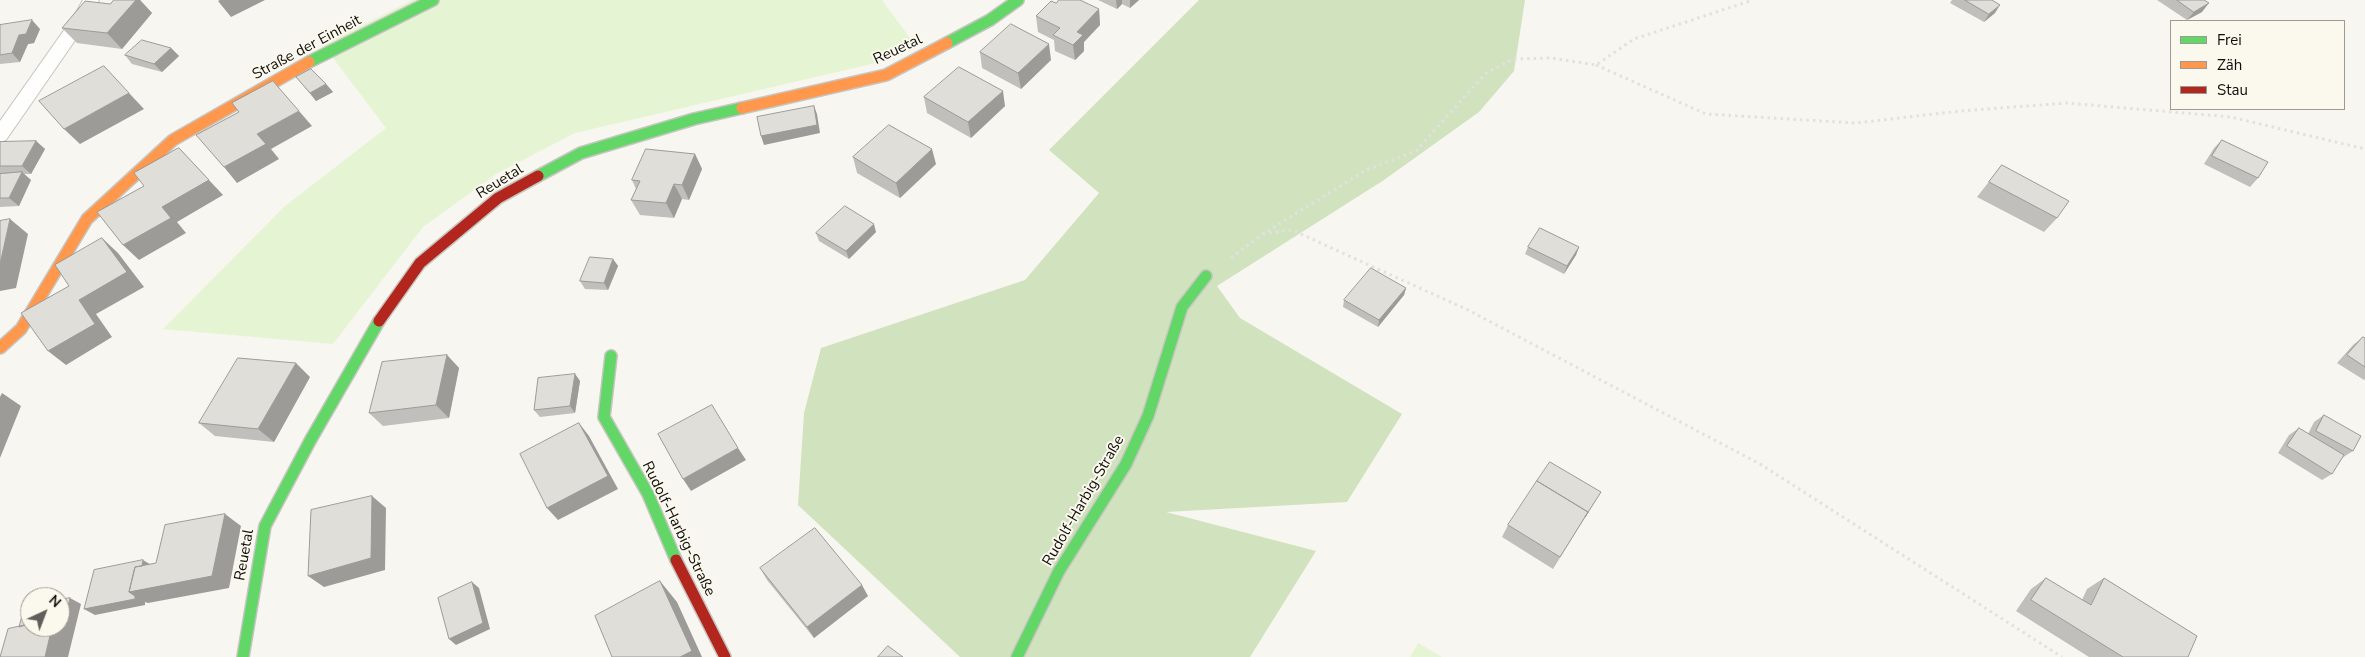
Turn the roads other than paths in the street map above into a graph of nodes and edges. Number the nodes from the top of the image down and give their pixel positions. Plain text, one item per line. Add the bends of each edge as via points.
1 (91, 0) edge
2 (433, 0) edge
3 (1018, 0) edge
4 (0, 135) edge
5 (1206, 276) road end
6 (0, 348) edge
7 (611, 356) dead end
8 (243, 657) edge
9 (725, 657) edge
10 (1017, 657) edge

1 - 4 lane
2 - 6 street, Straße der Einheit via 292,70 172,140 86,219 21,329
3 - 8 street, Reuetal via 990,20 886,75 694,119 581,153 498,198 420,264 386,309 265,526
5 - 10 street, Rudolf-Harbig-Straße via 1182,307 1148,416 1126,464 1059,571
7 - 9 street, Rudolf-Harbig-Straße via 604,417 648,494 681,573

